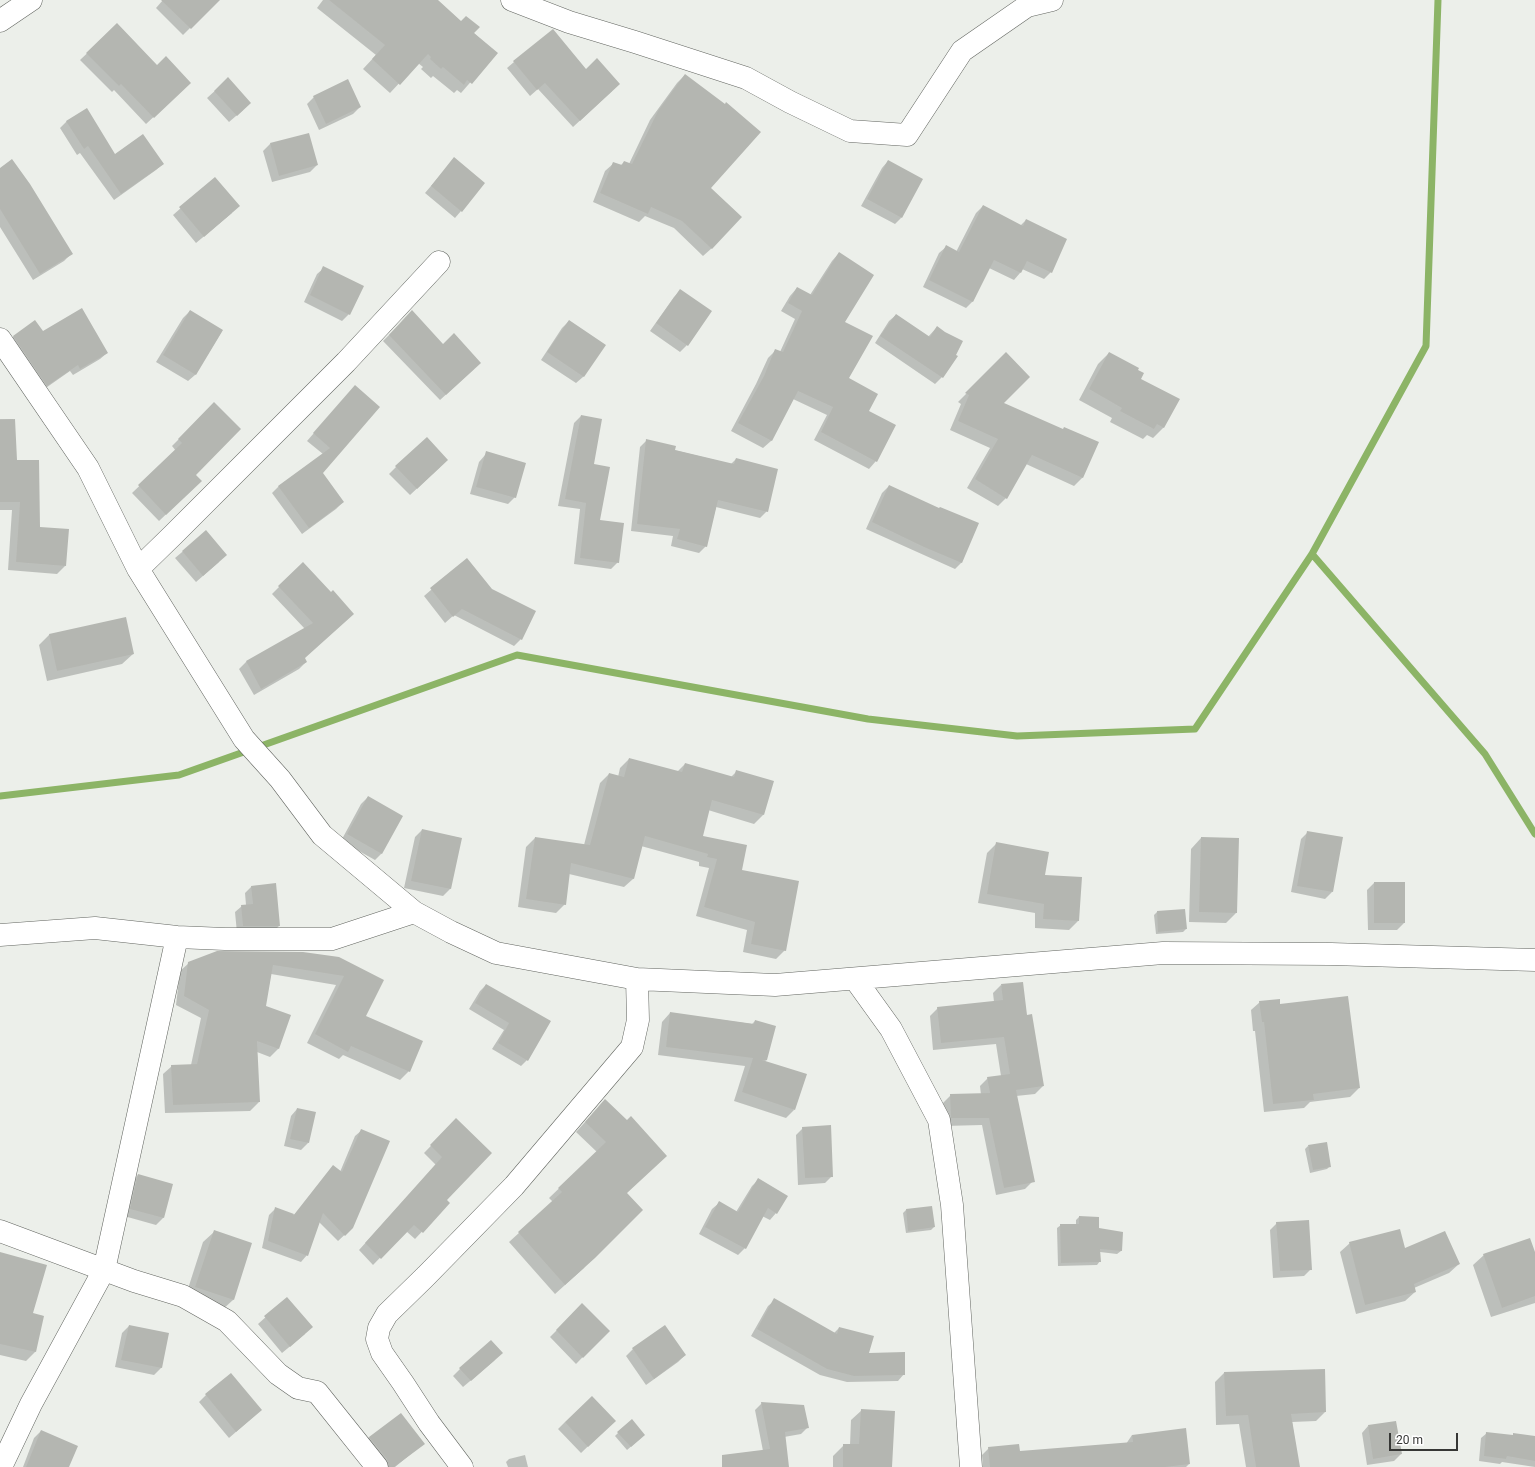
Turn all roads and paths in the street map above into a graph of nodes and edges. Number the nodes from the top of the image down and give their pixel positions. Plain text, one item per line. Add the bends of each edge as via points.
1 (30, 0) edge
2 (512, 0) edge
3 (1052, 0) edge
4 (0, 21) edge
5 (439, 262) dead end
6 (0, 339) edge
7 (138, 569) junction
8 (414, 912) junction
9 (0, 935) edge
10 (177, 937) junction
11 (1535, 960) edge
12 (637, 979) junction
13 (855, 979) junction
14 (0, 1231) edge
15 (104, 1270) junction
16 (1, 1467) edge
17 (377, 1467) edge
18 (462, 1467) edge
19 (971, 1467) edge

1 - 4 street
2 - 3 street via 569,22 746,78 850,131 907,135 962,51 1027,6
5 - 7 street via 346,362
6 - 7 street via 88,468
7 - 8 street via 244,739 280,779 322,835
8 - 10 street via 332,939
8 - 12 street via 496,953
9 - 10 street via 95,928
10 - 15 street
11 - 13 street via 1162,952
12 - 13 street via 775,985
12 - 18 street via 638,1020 632,1047 514,1186 387,1314 379,1328 376,1339 382,1353
13 - 19 street via 891,1029 939,1120 952,1205
14 - 15 street
15 - 16 street via 31,1404
15 - 17 street via 183,1296 227,1321 278,1374 298,1388 317,1392

